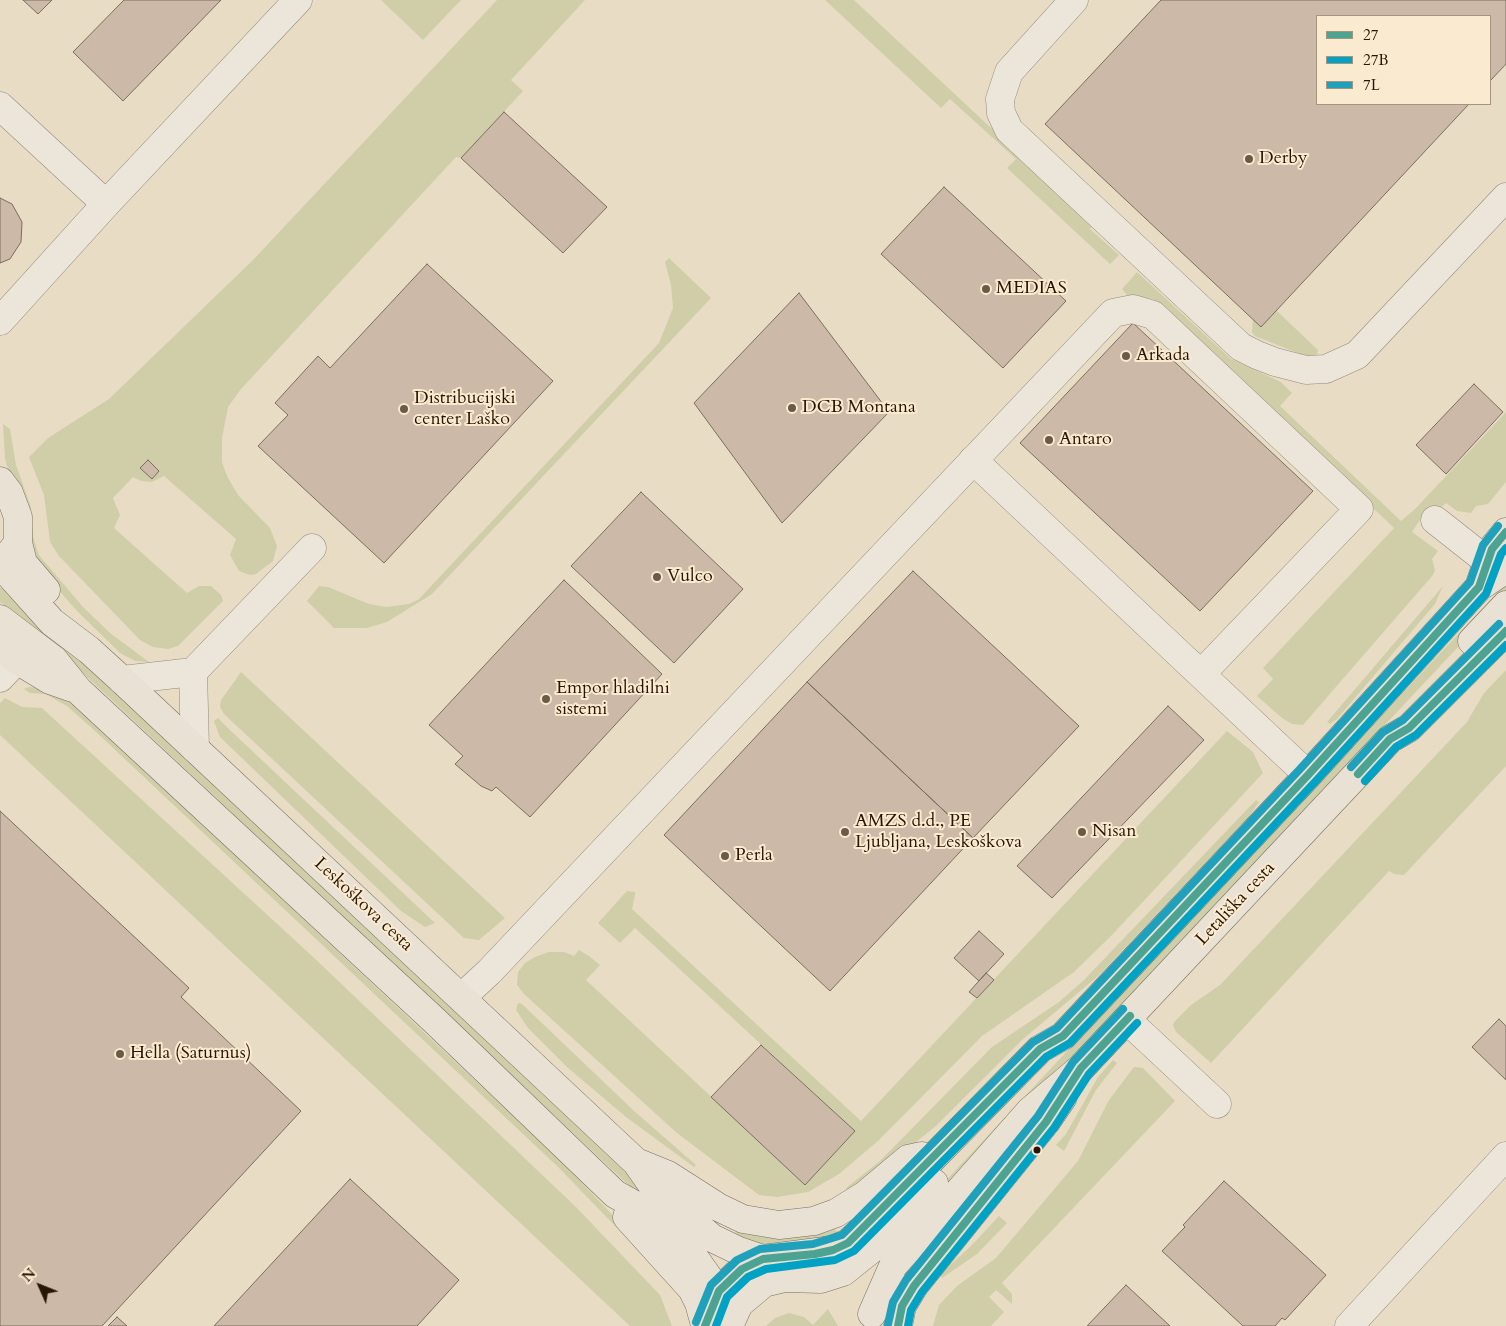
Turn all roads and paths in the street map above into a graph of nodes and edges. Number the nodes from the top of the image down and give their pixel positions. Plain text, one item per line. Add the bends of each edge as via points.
1 (298, 0) edge
2 (1074, 0) edge
3 (0, 106) edge
4 (1506, 197) edge
5 (106, 204) junction
6 (0, 321) edge
7 (973, 460) junction
8 (0, 481) edge
9 (1435, 520) dead end
10 (1506, 532) edge
11 (18, 543) junction
12 (312, 548) dead end
13 (0, 565) edge
14 (1497, 565) edge
15 (1506, 605) edge
16 (0, 619) edge
17 (1506, 631) edge
18 (90, 650) junction
19 (6, 661) edge
20 (193, 672) junction
21 (1200, 674) junction
22 (122, 680) junction
23 (79, 691) junction
24 (1390, 739) junction
25 (195, 748) junction
26 (1308, 774) junction
27 (462, 997) junction
28 (1127, 1020) junction
29 (1063, 1036) junction
30 (1081, 1068) junction
31 (1217, 1104) dead end
32 (938, 1153) junction
33 (1506, 1156) edge
34 (636, 1162) junction
35 (614, 1194) junction
36 (814, 1254) junction
37 (763, 1259) junction
38 (843, 1272) junction
39 (719, 1291) junction
40 (873, 1320) edge
41 (717, 1325) edge
42 (898, 1326) edge
43 (1349, 1326) edge

1 - 5 street
2 - 4 street via 1009,72 1000,99 1000,113 1009,130 1241,346 1275,362 1306,370 1326,369 1357,355
3 - 5 street
5 - 6 street
7 - 21 street
7 - 21 street via 1113,313 1133,309 1153,315 1359,509
7 - 27 street
8 - 11 main road, Leskoškova cesta via 9,493 18,517
9 - 14 street
10 - 14 main road, Letališka cesta via 1492,549
11 - 13 main road, Leskoškova cesta
11 - 18 main road, Leskoškova cesta via 23,563 64,612
12 - 20 street
13 - 18 main road, Leskoškova cesta via 52,622
14 - 26 main road, Letališka cesta
15 - 24 main road, Letališka cesta via 1398,721
16 - 23 main road, Leskoškova cesta via 54,660
17 - 24 main road, Letališka cesta via 1410,728
18 - 22 main road, Leskoškova cesta
19 - 23 main road, Leskoškova cesta
20 - 22 street
20 - 25 street
21 - 26 street
22 - 25 main road, Leskoškova cesta
23 - 35 main road, Leskoškova cesta via 435,1021
24 - 28 main road, Letališka cesta
25 - 27 main road, Leskoškova cesta
26 - 29 main road, Letališka cesta
27 - 34 main road, Leskoškova cesta
28 - 30 main road, Letališka cesta
28 - 31 street
29 - 32 main road, Letališka cesta via 1040,1049
29 - 38 main road, Letališka cesta via 1052,1060 873,1248
30 - 40 main road, Letališka cesta via 1030,1111 905,1251 887,1277
30 - 42 main road, Letališka cesta via 1046,1122 914,1286 902,1306
32 - 34 main road, Leskoškova cesta via 908,1159 836,1213 814,1221 779,1226 743,1219 718,1208 668,1175
32 - 36 main road, Letališka cesta via 848,1243
33 - 43 street
34 - 37 main road, Leskoškova cesta via 655,1189 712,1238
35 - 39 main road, Leskoškova cesta via 642,1209 694,1257
35 - 41 main road, Leskoškova cesta via 631,1223 692,1289
36 - 37 main road, Letališka cesta
36 - 38 main road, Letališka cesta
37 - 39 main road, Letališka cesta via 742,1269
38 - 40 main road, Letališka cesta via 858,1290
38 - 41 main road, Letališka cesta via 821,1280 785,1278 764,1283
39 - 41 main road, Letališka cesta

